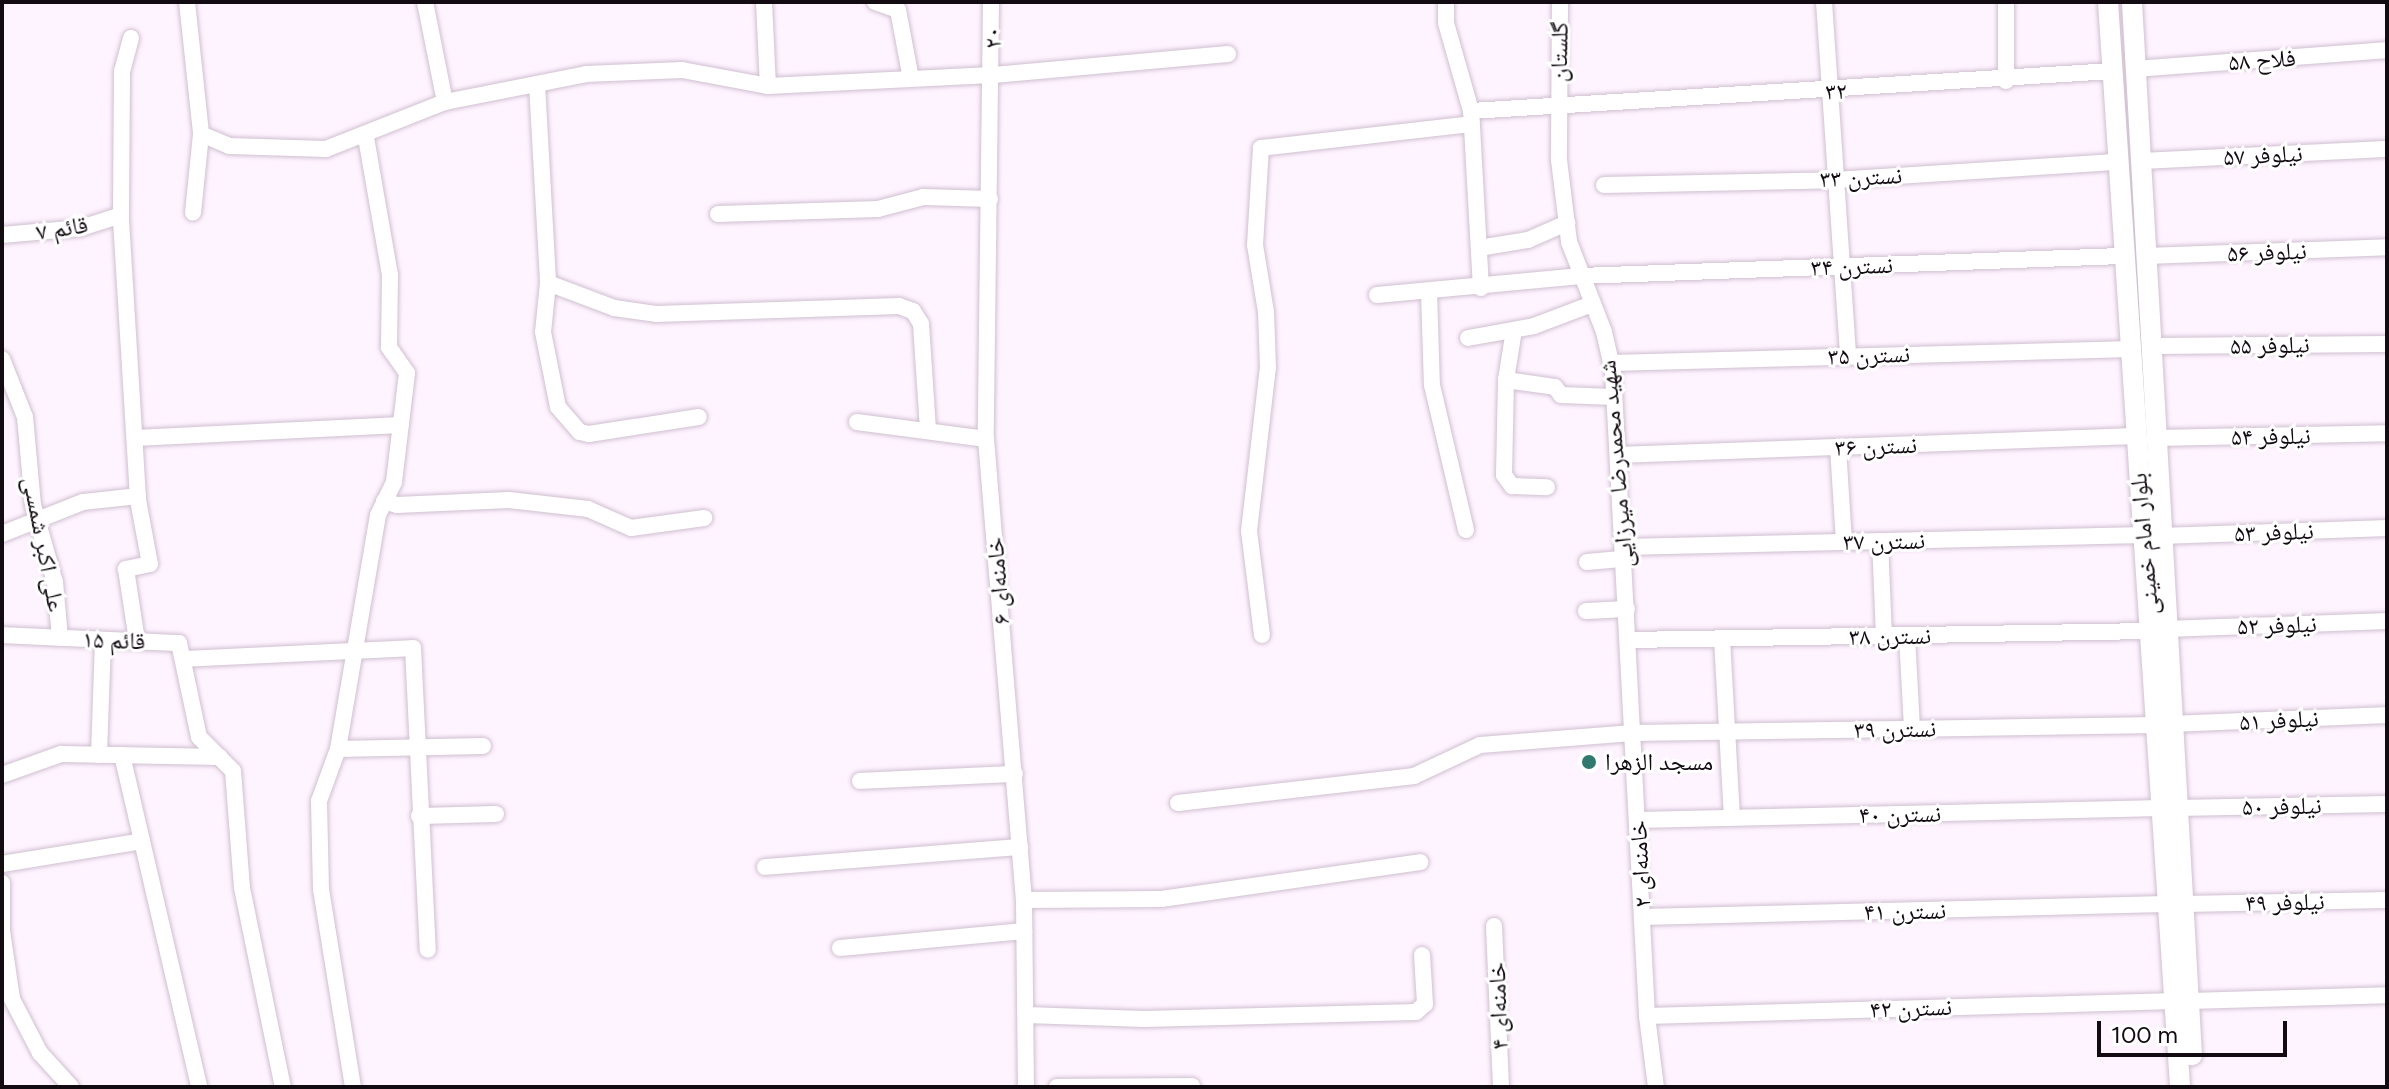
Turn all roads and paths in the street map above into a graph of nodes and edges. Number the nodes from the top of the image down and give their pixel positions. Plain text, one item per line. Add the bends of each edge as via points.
1 (187, 2) edge
2 (425, 2) edge
3 (764, 2) edge
4 (875, 2) edge
5 (991, 2) edge
6 (1446, 2) edge
7 (1560, 2) edge
8 (1824, 2) edge
9 (2006, 2) edge
10 (2108, 2) edge
11 (2132, 2) edge
12 (131, 38) dead end
13 (2387, 50) edge
14 (1228, 54) dead end
15 (2136, 69) junction
16 (2112, 71) junction
17 (993, 75) junction
18 (911, 79) junction
19 (2006, 81) junction
20 (537, 84) junction
21 (768, 86) junction
22 (1828, 91) junction
23 (445, 102) junction
24 (1558, 102) junction
25 (1472, 118) junction
26 (201, 134) junction
27 (366, 137) junction
28 (2387, 149) edge
29 (2140, 161) junction
30 (2117, 162) junction
31 (1835, 180) junction
32 (1604, 185) dead end
33 (990, 199) junction
34 (193, 213) dead end
35 (718, 214) dead end
36 (121, 215) junction
37 (1567, 223) junction
38 (2, 235) edge
39 (2387, 247) edge
40 (1479, 248) junction
41 (2122, 256) junction
42 (2147, 256) junction
43 (1842, 266) junction
44 (1581, 276) junction
45 (548, 283) junction
46 (1481, 288) junction
47 (1429, 292) junction
48 (1377, 295) dead end
49 (1592, 304) junction
50 (1514, 330) junction
51 (1468, 338) dead end
52 (2387, 344) edge
53 (2154, 346) junction
54 (2128, 349) junction
55 (1848, 356) junction
56 (2, 359) edge
57 (1611, 363) junction
58 (1506, 380) junction
59 (6, 381) edge
60 (1614, 397) junction
61 (699, 417) dead end
62 (857, 422) dead end
63 (401, 425) junction
64 (928, 430) junction
65 (2387, 433) edge
66 (2145, 437) junction
67 (135, 438) junction
68 (986, 439) junction
69 (1838, 447) junction
70 (1618, 455) junction
71 (1547, 487) dead end
72 (138, 496) junction
73 (384, 501) junction
74 (704, 518) dead end
75 (39, 522) junction
76 (2387, 528) edge
77 (1466, 530) dead end
78 (2, 534) edge
79 (2153, 536) junction
80 (1880, 541) junction
81 (1844, 542) junction
82 (1624, 553) junction
83 (1587, 562) dead end
84 (1627, 609) junction
85 (1586, 611) dead end
86 (2387, 621) edge
87 (2159, 630) junction
88 (2, 635) edge
89 (1262, 635) dead end
90 (1884, 636) junction
91 (1907, 636) junction
92 (60, 638) junction
93 (1722, 639) junction
94 (103, 640) junction
95 (1629, 640) junction
96 (137, 641) junction
97 (181, 651) junction
98 (355, 652) junction
99 (2387, 715) edge
100 (2165, 725) junction
101 (1912, 729) junction
102 (1728, 731) junction
103 (1633, 733) junction
104 (483, 746) dead end
105 (338, 749) junction
106 (420, 751) junction
107 (99, 755) junction
108 (122, 755) junction
109 (222, 757) junction
110 (1015, 774) junction
111 (2, 775) edge
112 (860, 781) dead end
113 (1178, 803) dead end
114 (2387, 804) edge
115 (2169, 808) junction
116 (496, 814) dead end
117 (419, 816) junction
118 (1732, 818) junction
119 (1638, 820) junction
120 (142, 841) junction
121 (1020, 847) junction
122 (1420, 862) dead end
123 (2, 864) edge
124 (765, 867) dead end
125 (2, 882) edge
126 (1024, 900) junction
127 (2387, 900) edge
128 (2176, 904) junction
129 (1642, 917) junction
130 (1494, 926) dead end
131 (1024, 931) junction
132 (840, 948) dead end
133 (428, 950) dead end
134 (1422, 955) dead end
135 (2387, 995) edge
136 (2182, 1001) junction
137 (1026, 1015) junction
138 (1647, 1016) junction
139 (1192, 1086) edge
140 (71, 1087) edge
141 (199, 1087) edge
142 (283, 1087) edge
143 (353, 1087) edge
144 (1026, 1087) edge
145 (1057, 1087) edge
146 (1501, 1087) edge
147 (1656, 1087) edge
148 (2180, 1087) edge
149 (2194, 1087) edge

1 - 26 street
2 - 23 street
3 - 21 street
4 - 18 street via 898,10
5 - 17 street, ۲۰
6 - 25 street via 1446,23
7 - 24 street, گلستان
8 - 22 street
9 - 19 street
10 - 16 main road, بلوار امام خمینی
11 - 15 main road, بلوار امام خمینی
12 - 36 street via 122,71
13 - 15 street, فلاح ۵۸
14 - 17 street
15 - 29 main road, بلوار امام خمینی
16 - 19 street, ۳۲
16 - 30 main road, بلوار امام خمینی
17 - 18 street
17 - 33 street, خامنه‌ای ۶
18 - 21 street
19 - 22 street, ۳۲
20 - 21 street via 658,68
20 - 23 street
20 - 45 street
22 - 24 street, ۳۲
22 - 31 street
23 - 27 street
24 - 25 street, ۳۲
24 - 37 street, شهید محمدرضا میرزایی
25 - 40 street
25 - 89 street, ۳۲ via 1261,148 1255,245 1268,368 1249,531
26 - 27 street via 229,146 299,150
26 - 34 street
27 - 63 street via 390,275 389,347 407,373
28 - 29 street, نیلوفر ۵۷
29 - 42 main road, بلوار امام خمینی
30 - 31 street, نسترن ۳۳
30 - 41 main road, بلوار امام خمینی
31 - 32 street, نسترن ۳۳
31 - 43 street
33 - 35 street via 923,197 878,209
33 - 68 street, خامنه‌ای ۶
36 - 38 street, قائم ۷ via 81,228
36 - 67 street
37 - 40 street via 1528,240
37 - 44 street, شهید محمدرضا میرزایی
39 - 42 street, نیلوفر ۵۶
40 - 46 street
41 - 43 street, نسترن ۳۴
41 - 54 main road, بلوار امام خمینی
42 - 53 main road, بلوار امام خمینی
43 - 44 street, نسترن ۳۴
43 - 55 street
44 - 46 street, نسترن ۳۴
44 - 49 street, شهید محمدرضا میرزایی
45 - 61 street via 543,332 549,373 558,407 580,432
45 - 64 street via 614,308 656,314 899,306 913,311 921,324
46 - 47 street, نسترن ۳۴
47 - 48 street, نسترن ۳۴
47 - 77 street via 1432,385
49 - 50 street
49 - 57 street, شهید محمدرضا میرزایی
50 - 51 street
50 - 58 street
52 - 53 street, نیلوفر ۵۵
53 - 66 main road, بلوار امام خمینی
54 - 55 street, نسترن ۳۵
54 - 66 main road, بلوار امام خمینی
55 - 57 street, نسترن ۳۵
56 - 59 street, علی اکبر شمسی
57 - 60 street, شهید محمدرضا میرزایی
58 - 60 street via 1555,387 1561,395
58 - 71 street via 1506,482
59 - 75 street, علی اکبر شمسی via 25,417
60 - 70 street, شهید محمدرضا میرزایی
62 - 64 street
63 - 67 street
63 - 73 street via 394,482
64 - 68 street
65 - 66 street, نیلوفر ۵۴
66 - 69 street, نسترن ۳۶
66 - 79 main road, بلوار امام خمینی
67 - 72 street
68 - 110 street, خامنه‌ای ۶
69 - 70 street, نسترن ۳۶
69 - 81 street
70 - 82 street, شهید محمدرضا میرزایی
72 - 75 street via 83,502
72 - 96 street via 150,564 126,569
73 - 74 street via 397,505 509,500 588,509 631,528
73 - 98 street
75 - 78 street
75 - 92 street, علی اکبر شمسی via 55,582
76 - 79 street, نیلوفر ۵۳
79 - 80 street, نسترن ۳۷
79 - 87 main road, بلوار امام خمینی
80 - 81 street, نسترن ۳۷
80 - 90 street
81 - 82 street, نسترن ۳۷
82 - 83 street, نسترن ۳۷
82 - 84 street, شهید محمدرضا میرزایی
84 - 85 street
84 - 95 street, شهید محمدرضا میرزایی
86 - 87 street, نیلوفر ۵۲
87 - 91 street, نسترن ۳۸
87 - 100 main road, بلوار امام خمینی
88 - 92 street, قائم ۱۵
90 - 91 street, نسترن ۳۸
90 - 93 street, نسترن ۳۸
91 - 101 street
92 - 94 street, قائم ۱۵
93 - 95 street, نسترن ۳۸
93 - 102 street
94 - 96 street, قائم ۱۵
94 - 107 street
95 - 103 street, خامنه‌ای ۲
96 - 97 street, قائم ۱۵
97 - 98 street, قائم ۱۵
97 - 109 street via 199,737
98 - 105 street
98 - 106 street, قائم ۱۵ via 413,648
99 - 100 street, نیلوفر ۵۱
100 - 101 street, نسترن ۳۹
100 - 115 main road, بلوار امام خمینی
101 - 102 street, نسترن ۳۹
102 - 103 street, نسترن ۳۹
102 - 118 street
103 - 113 street, نسترن ۳۹ via 1480,745 1414,776
103 - 119 street, خامنه‌ای ۲
104 - 106 street
105 - 106 street
105 - 143 street via 319,801 318,846 329,960
106 - 117 street
107 - 108 street
107 - 111 street via 61,754
108 - 109 street
108 - 120 street
109 - 142 street via 233,771 242,888
110 - 112 street
110 - 121 street, خامنه‌ای ۶
114 - 115 street, نیلوفر ۵۰
115 - 118 street, نسترن ۴۰
115 - 128 main road, بلوار امام خمینی
116 - 117 street
117 - 133 street
118 - 119 street, نسترن ۴۰
119 - 129 street, خامنه‌ای ۲
120 - 123 street
120 - 141 street
121 - 124 street
121 - 126 street, خامنه‌ای ۶
122 - 126 street via 1161,899
123 - 125 street
125 - 140 street via 12,999 40,1053
126 - 131 street, خامنه‌ای ۶
127 - 128 street, نیلوفر ۴۹
128 - 129 street, نسترن ۴۱
128 - 136 main road, بلوار امام خمینی
129 - 138 street, خامنه‌ای ۲
130 - 146 street, خامنه‌ای ۴
131 - 132 street
131 - 137 street, خامنه‌ای ۶
134 - 137 street via 1425,1004 1416,1012 1144,1019
135 - 136 street, نسترن ۴۲
136 - 138 street, نسترن ۴۲
136 - 148 main road, بلوار امام خمینی
136 - 149 main road, بلوار امام خمینی
137 - 144 street, خامنه‌ای ۶
138 - 147 street, خامنه‌ای ۲
139 - 145 street

